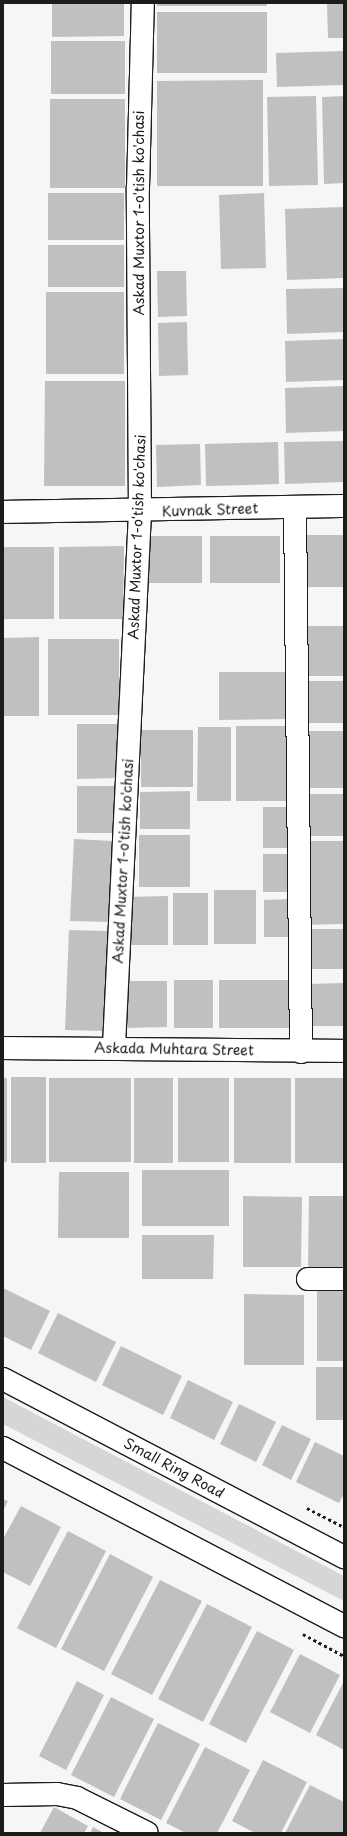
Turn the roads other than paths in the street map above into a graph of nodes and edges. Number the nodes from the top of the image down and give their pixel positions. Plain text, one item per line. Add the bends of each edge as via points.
1 (143, 3) edge
2 (344, 506) edge
3 (295, 507) junction
4 (3, 512) edge
5 (140, 512) junction
6 (114, 1046) junction
7 (3, 1048) edge
8 (344, 1051) edge
9 (301, 1052) junction
10 (308, 1279) dead end
11 (344, 1279) edge
12 (3, 1379) edge
13 (3, 1448) edge
14 (344, 1557) edge
15 (344, 1626) edge
16 (3, 1795) edge
17 (147, 1833) edge

1 - 5 main road, Askad Muxtor 1-o'tish ko'chasi via 138,188
2 - 3 main road, Kuvnаk Street
3 - 5 main road, Kuvnаk Street
3 - 9 main road
4 - 5 main road, Kuvnаk Street
5 - 6 main road, Askad Muxtor 1-o'tish ko'chasi
6 - 7 main road, Askada Muhtara Street
6 - 9 main road, Askada Muhtara Street
8 - 9 main road, Askada Muhtara Street
10 - 11 main road
12 - 14 main road, Small Ring Road
13 - 15 main road
16 - 17 main road via 57,1794 77,1798

